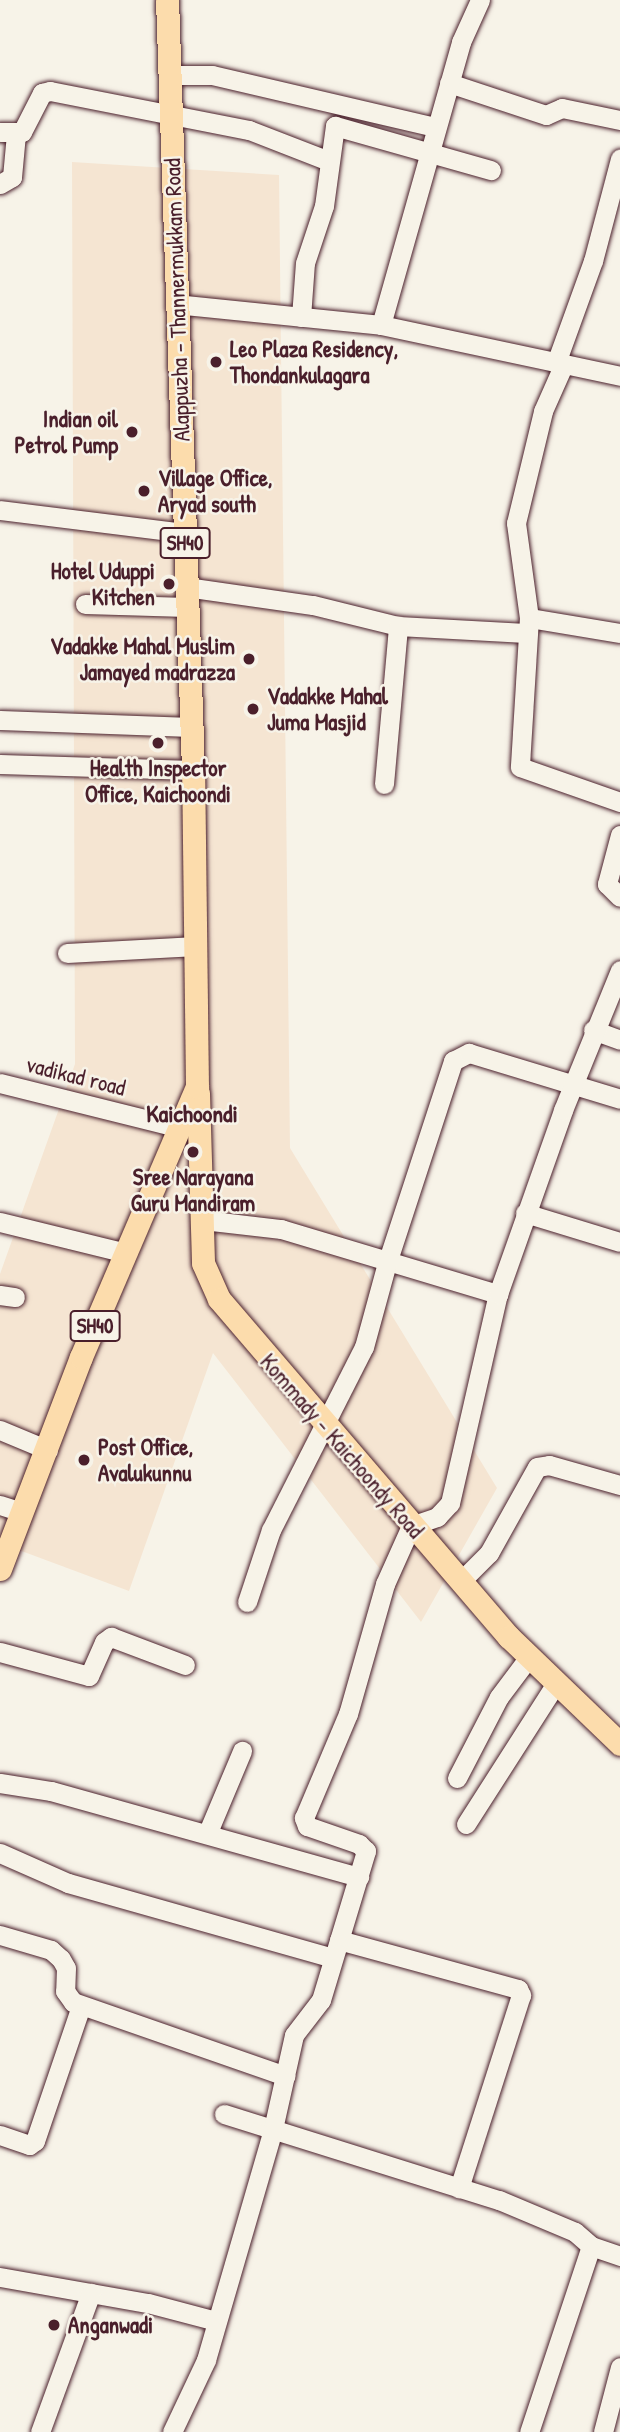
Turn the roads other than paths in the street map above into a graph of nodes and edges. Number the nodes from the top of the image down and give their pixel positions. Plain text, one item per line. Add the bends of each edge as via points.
1 (167, 0) edge
2 (480, 0) edge
3 (169, 75) junction
4 (449, 83) junction
5 (172, 117) junction
6 (620, 120) edge
7 (436, 127) junction
8 (8, 133) edge
9 (430, 151) junction
10 (620, 159) edge
11 (329, 161) junction
12 (491, 170) dead end
13 (0, 184) edge
14 (175, 304) junction
15 (300, 317) junction
16 (381, 324) junction
17 (559, 365) junction
18 (620, 376) edge
19 (0, 510) edge
20 (185, 533) junction
21 (186, 597) junction
22 (85, 604) dead end
23 (398, 626) junction
24 (528, 626) junction
25 (620, 634) edge
26 (0, 720) edge
27 (191, 727) junction
28 (0, 764) edge
29 (193, 770) junction
30 (384, 783) dead end
31 (620, 802) edge
32 (620, 835) edge
33 (620, 897) edge
34 (196, 946) junction
35 (67, 953) dead end
36 (620, 970) edge
37 (593, 1030) junction
38 (620, 1040) edge
39 (0, 1083) edge
40 (572, 1086) junction
41 (197, 1087) junction
42 (620, 1099) edge
43 (180, 1128) junction
44 (525, 1213) junction
45 (203, 1220) junction
46 (0, 1222) edge
47 (620, 1242) edge
48 (126, 1253) junction
49 (387, 1263) junction
50 (498, 1294) junction
51 (323, 1422) junction
52 (0, 1430) edge
53 (48, 1450) junction
54 (620, 1485) edge
55 (10, 1509) edge
56 (411, 1526) junction
57 (0, 1569) edge
58 (460, 1582) junction
59 (247, 1602) dead end
60 (0, 1653) edge
61 (529, 1657) junction
62 (185, 1665) dead end
63 (556, 1683) junction
64 (620, 1744) edge
65 (242, 1751) dead end
66 (457, 1778) dead end
67 (0, 1783) edge
68 (467, 1824) dead end
69 (208, 1832) junction
70 (0, 1853) edge
71 (359, 1877) junction
72 (0, 1935) edge
73 (336, 1949) junction
74 (81, 2006) junction
75 (285, 2076) junction
76 (223, 2114) dead end
77 (273, 2129) junction
78 (0, 2135) edge
79 (459, 2188) junction
80 (591, 2246) junction
81 (620, 2256) edge
82 (0, 2277) edge
83 (91, 2293) junction
84 (216, 2321) junction
85 (620, 2367) edge
86 (40, 2432) edge
87 (172, 2432) edge
88 (529, 2432) edge
89 (603, 2432) edge

1 - 3 main road, Alappuzha - Thannermukkam Road / SH40
2 - 4 street
3 - 5 main road, Alappuzha - Thannermukkam Road / SH40
3 - 7 street via 212,75
4 - 6 street via 546,115 562,107
4 - 7 street
5 - 8 street via 46,91 27,128
5 - 11 street via 249,130
5 - 14 main road, Alappuzha - Thannermukkam Road / SH40
7 - 9 street
8 - 13 street via 12,177
9 - 11 street via 335,126
9 - 12 street
9 - 16 street
10 - 17 street
11 - 15 street via 324,206 305,263
14 - 15 street
14 - 20 main road, Alappuzha - Thannermukkam Road / SH40
15 - 16 street
16 - 17 street
17 - 18 street
17 - 24 street via 542,411 516,523
19 - 20 street
20 - 21 main road, Alappuzha - Thannermukkam Road / SH40
21 - 22 street
21 - 23 street via 313,605
21 - 27 main road, Alappuzha - Thannermukkam Road / SH40
23 - 24 street
23 - 30 street
24 - 25 street
24 - 31 street via 520,767
26 - 27 street
27 - 29 main road, Alappuzha - Thannermukkam Road / SH40
28 - 29 street
29 - 34 main road, Alappuzha - Thannermukkam Road / SH40
32 - 33 street via 607,884
34 - 35 street
34 - 41 main road, Alappuzha - Thannermukkam Road / SH40
36 - 37 street
37 - 38 street
37 - 40 street
39 - 43 street, vadikad road
40 - 42 street
40 - 44 street
40 - 49 street via 469,1053 459,1055
41 - 43 main road, Alappuzha - Thannermukkam Road / SH40
41 - 45 main road, Kommady - Kaichoondy Road
43 - 48 main road, Alappuzha - Thannermukkam Road / SH40
44 - 47 street
44 - 50 street
45 - 49 street via 281,1228
45 - 51 main road, Kommady - Kaichoondy Road via 204,1263 210,1285 250,1340
46 - 48 street
48 - 53 main road, Alappuzha - Thannermukkam Road / SH40
49 - 50 street
49 - 51 street via 364,1347
50 - 56 street via 450,1503 437,1517
51 - 56 main road, Kommady - Kaichoondy Road
51 - 59 street via 271,1530
52 - 53 street
53 - 55 main road, Alappuzha - Thannermukkam Road / SH40
54 - 58 street via 549,1465 537,1467 489,1553
55 - 57 main road, Alappuzha - Thannermukkam Road / SH40
56 - 58 main road, Kommady - Kaichoondy Road
56 - 71 street via 385,1584 348,1714 304,1818 307,1826 365,1847
58 - 61 main road, Kommady - Kaichoondy Road
60 - 62 street via 89,1676 104,1642 111,1637
61 - 63 main road, Kommady - Kaichoondy Road
61 - 66 street via 499,1697
63 - 64 main road, Kommady - Kaichoondy Road
63 - 68 street
65 - 69 street
67 - 69 street via 51,1791
69 - 71 street
70 - 73 street via 68,1883
71 - 73 street
72 - 74 street via 51,1950 61,1959 67,1997
73 - 75 street via 321,2000 294,2035
73 - 79 street via 518,1989 521,1995
74 - 75 street
74 - 78 street via 35,2141 29,2145
75 - 77 street
76 - 77 street
77 - 79 street
77 - 84 street
79 - 80 street via 575,2232
80 - 81 street
80 - 88 street
82 - 83 street
83 - 84 street
83 - 86 street
84 - 87 street via 206,2360
85 - 89 street

